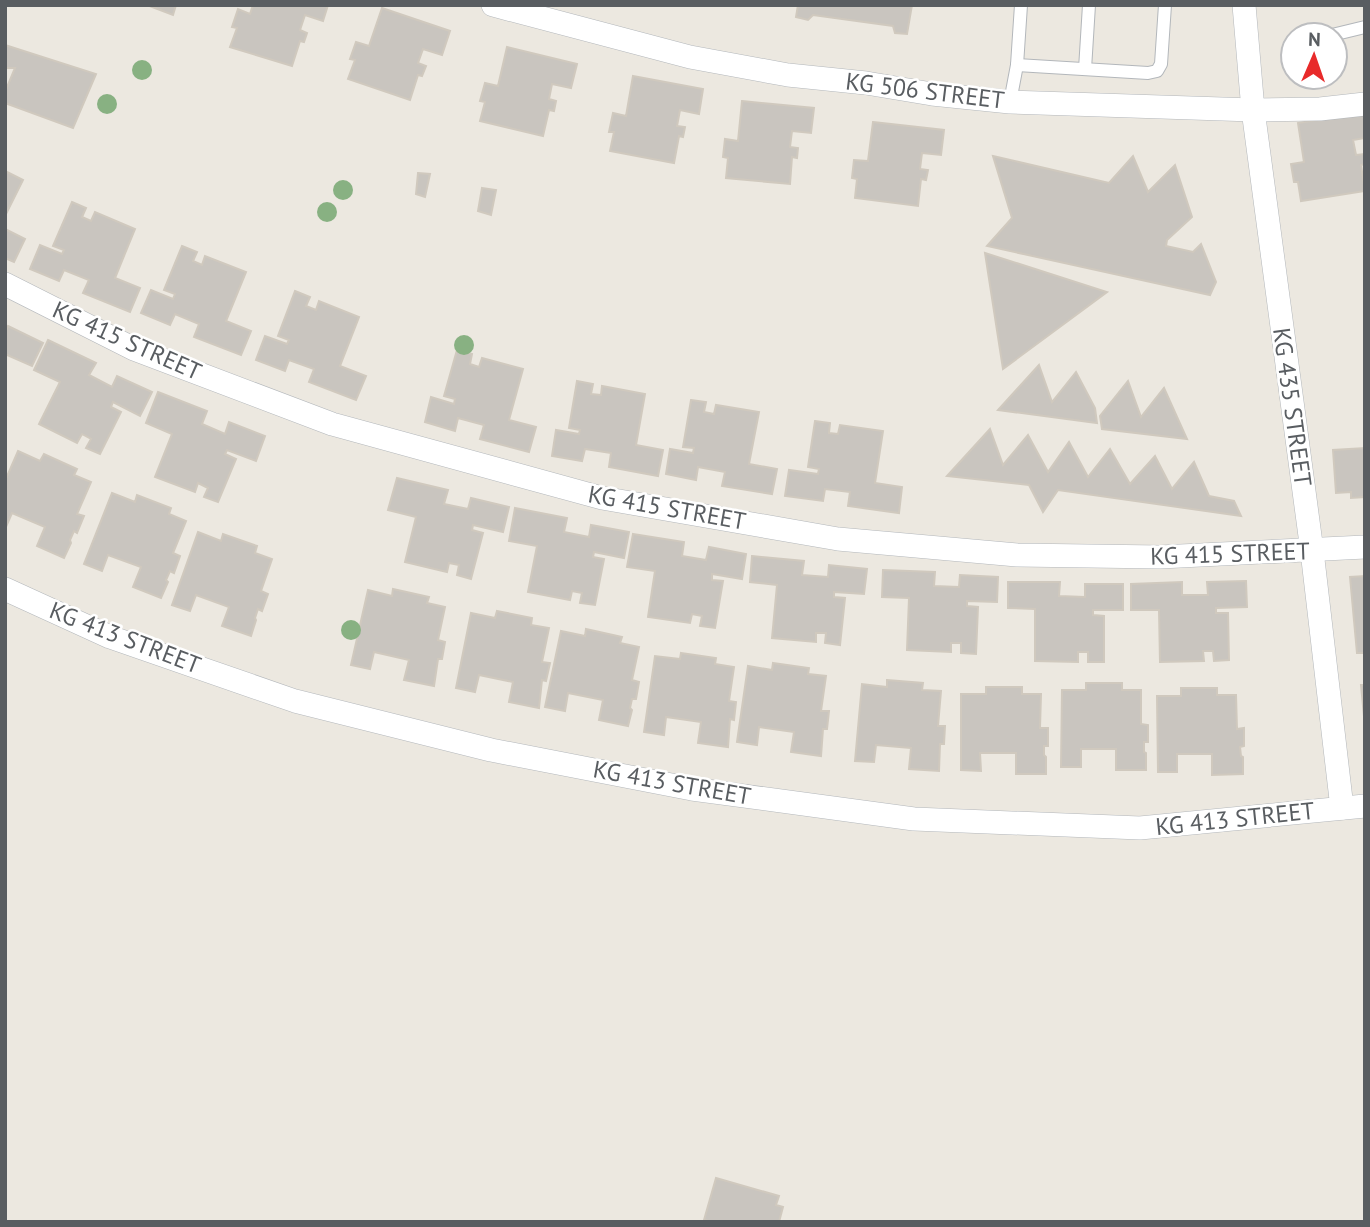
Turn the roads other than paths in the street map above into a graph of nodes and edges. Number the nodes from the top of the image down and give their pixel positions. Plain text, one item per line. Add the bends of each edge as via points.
1 (493, 5) edge
2 (1021, 5) edge
3 (1090, 5) edge
4 (1165, 5) edge
5 (1244, 5) edge
6 (1017, 65) junction
7 (1085, 69) junction
8 (1010, 102) junction
9 (1365, 104) edge
10 (1253, 110) junction
11 (5, 284) edge
12 (1365, 547) edge
13 (1312, 551) junction
14 (5, 589) edge
15 (1353, 807) edge

1 - 8 street, KG 506 STREET via 702,59 788,75
2 - 6 lane
3 - 7 lane
4 - 7 lane via 1157,71
5 - 10 street, KG 435 STREET
6 - 7 lane
6 - 8 lane
8 - 10 street, KG 506 STREET
9 - 10 street, KG 506 STREET
10 - 13 street, KG 435 STREET
11 - 13 street, KG 415 STREET via 134,349 332,424 602,498 838,539 1017,555 1160,557
12 - 13 street, KG 415 STREET
13 - 15 street, KG 435 STREET
14 - 15 street, KG 413 STREET via 110,636 295,701 491,750 692,789 914,820 1140,828

